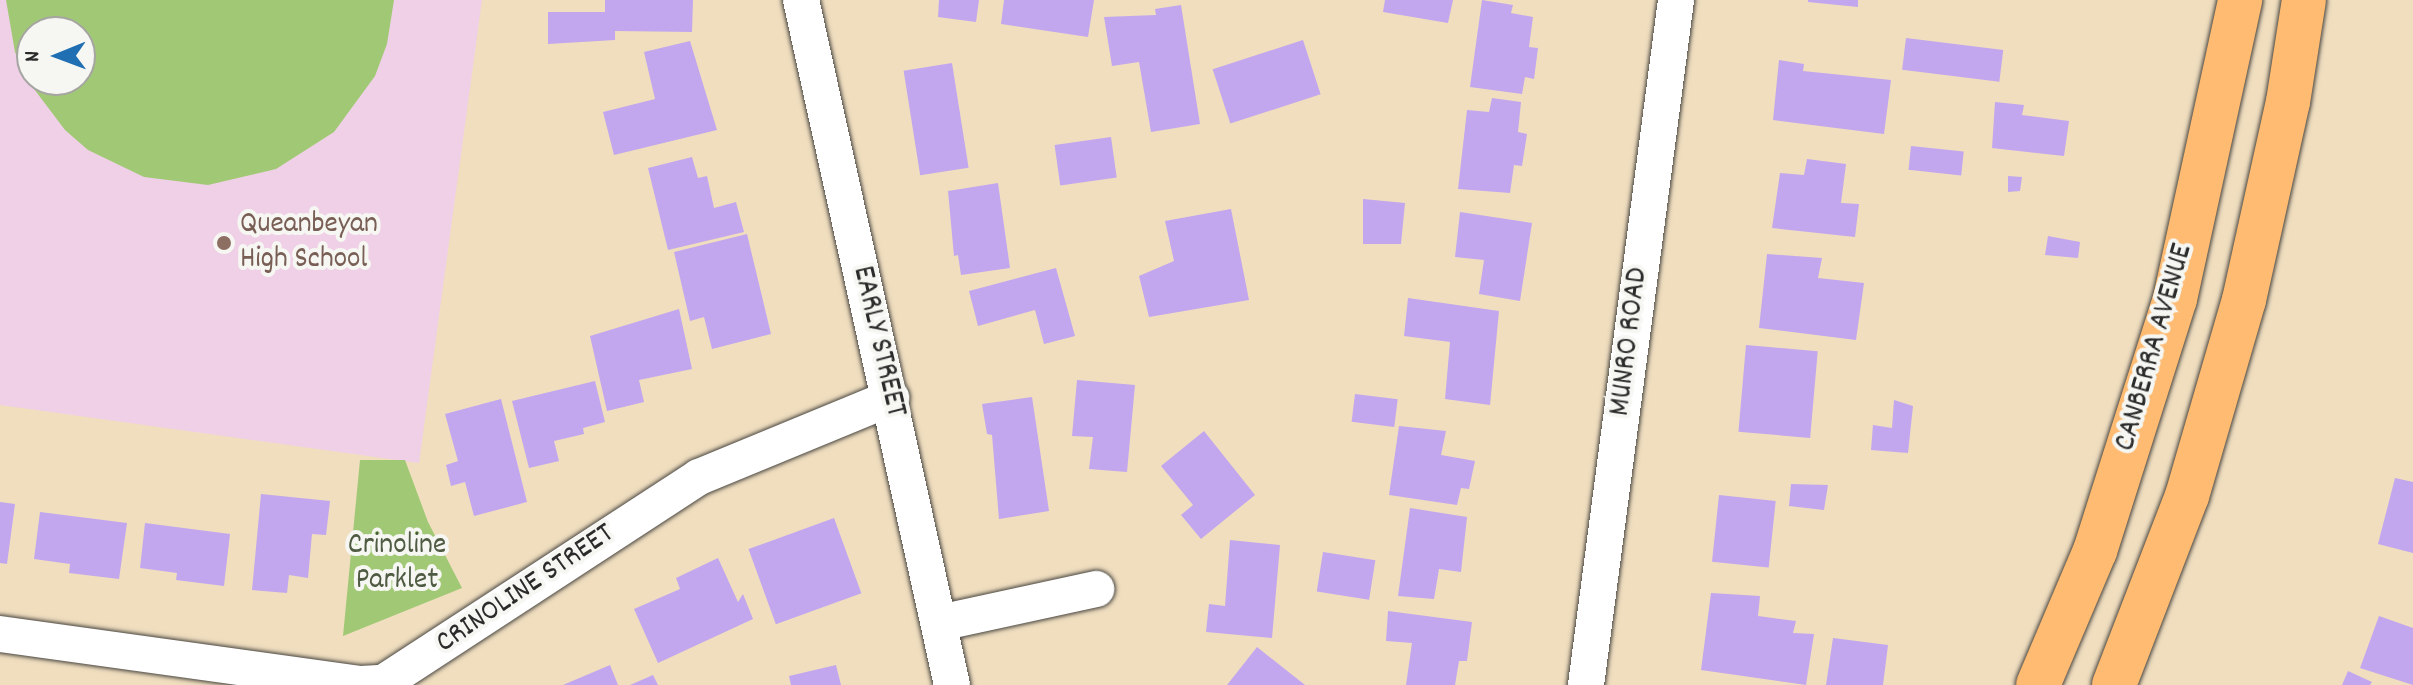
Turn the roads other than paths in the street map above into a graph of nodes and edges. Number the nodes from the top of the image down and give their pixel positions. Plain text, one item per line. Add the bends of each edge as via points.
1 (801, 0) edge
2 (1676, 0) edge
3 (2240, 0) edge
4 (2304, 0) edge
5 (891, 398) junction
6 (1096, 589) dead end
7 (939, 623) junction
8 (0, 634) edge
9 (383, 684) edge
10 (952, 685) edge
11 (1586, 685) edge
12 (2038, 685) edge
13 (2114, 685) edge

1 - 5 street, EARLY STREET
2 - 11 street, MUNRO ROAD
3 - 12 highway, CANBERRA AVENUE via 2175,299 2095,551
4 - 13 highway via 2288,102 2244,300 2187,496
5 - 7 street, EARLY STREET
5 - 9 street, CRINOLINE STREET via 699,477
6 - 7 street
7 - 10 street, EARLY STREET
8 - 9 street, CRINOLINE STREET

